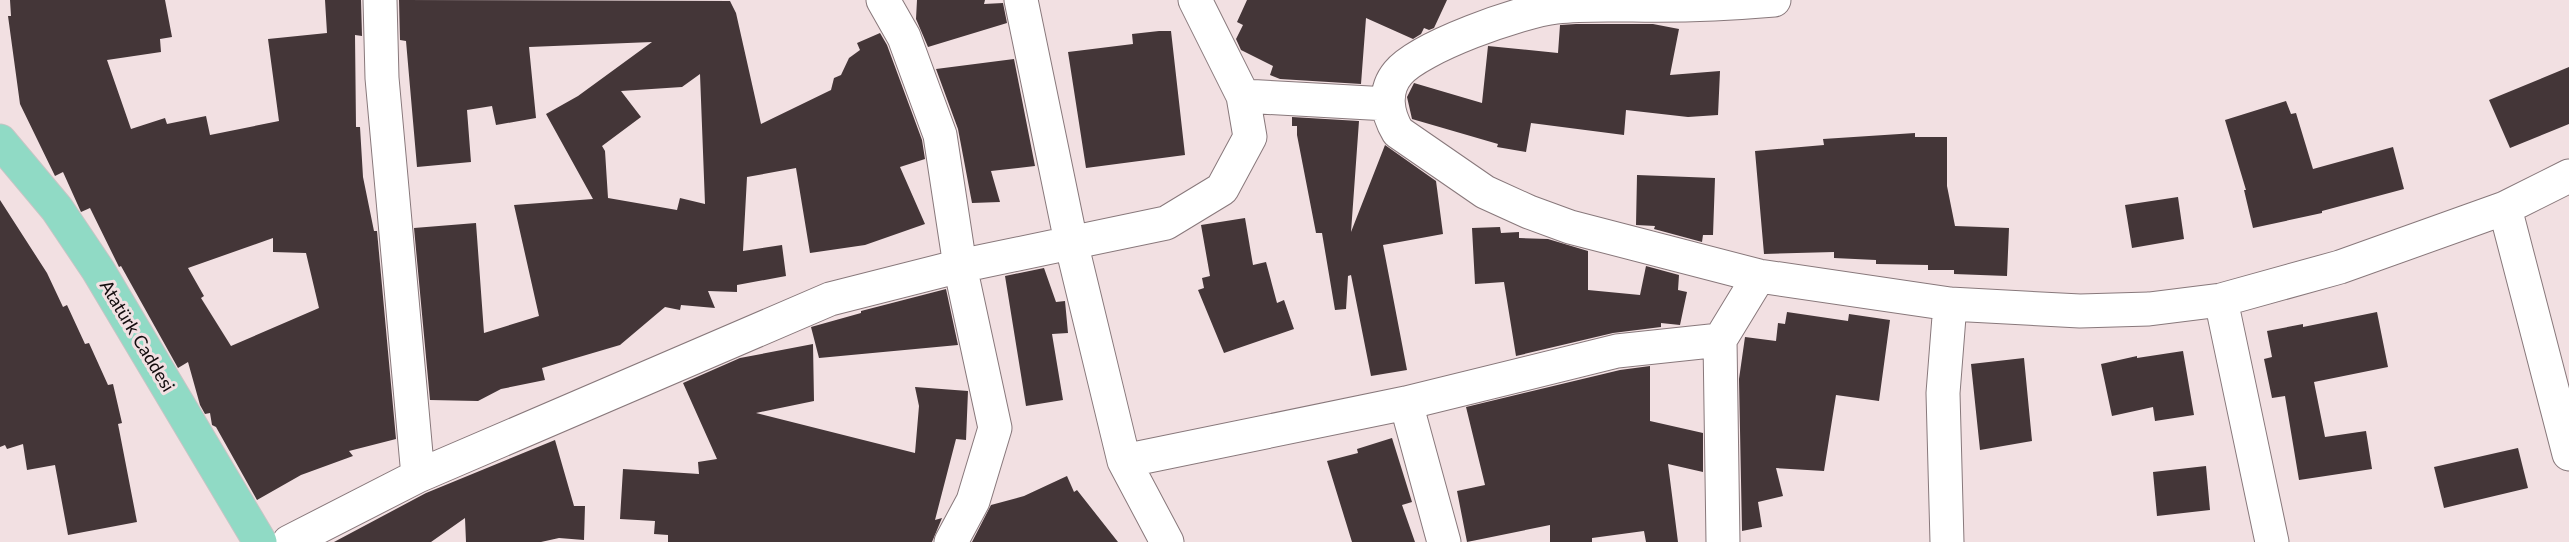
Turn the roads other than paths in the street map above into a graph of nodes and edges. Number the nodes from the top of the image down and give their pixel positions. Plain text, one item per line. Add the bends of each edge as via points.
1 (380, 0) edge
2 (883, 0) edge
3 (1021, 0) edge
4 (1195, 0) edge
5 (1774, 0) edge
6 (1243, 96) junction
7 (1388, 104) junction
8 (0, 141) edge
9 (2569, 176) edge
10 (2505, 208) junction
11 (1071, 243) junction
12 (960, 266) junction
13 (1759, 276) junction
14 (2221, 300) junction
15 (1950, 304) junction
16 (1720, 340) junction
17 (1406, 403) junction
18 (2567, 441) edge
19 (1124, 461) junction
20 (418, 476) junction
21 (260, 542) edge
22 (289, 542) edge
23 (951, 542) edge
24 (1167, 542) edge
25 (1444, 542) edge
26 (1723, 542) edge
27 (1947, 542) edge
28 (2272, 542) edge

1 - 20 street via 381,78
2 - 12 street via 904,37 940,135
3 - 11 street
4 - 6 street
5 - 7 street via 1729,4 1592,4 1520,15 1466,34 1407,64 1389,88
6 - 7 street
6 - 11 street via 1250,137 1222,189 1167,223
7 - 13 street via 1398,132 1485,192 1570,227
8 - 21 main road, Atatürk Caddesi via 57,209 92,261
9 - 10 street
10 - 14 street via 2340,267
10 - 18 street
11 - 12 street
11 - 19 street
12 - 20 street via 830,298
12 - 23 street via 995,428 973,501
13 - 15 street
13 - 16 street
14 - 15 street via 2149,309 2080,311
14 - 28 street
15 - 27 street via 1943,393
16 - 17 street via 1617,351
16 - 26 street
17 - 19 street
17 - 25 street
19 - 24 street
20 - 22 street

